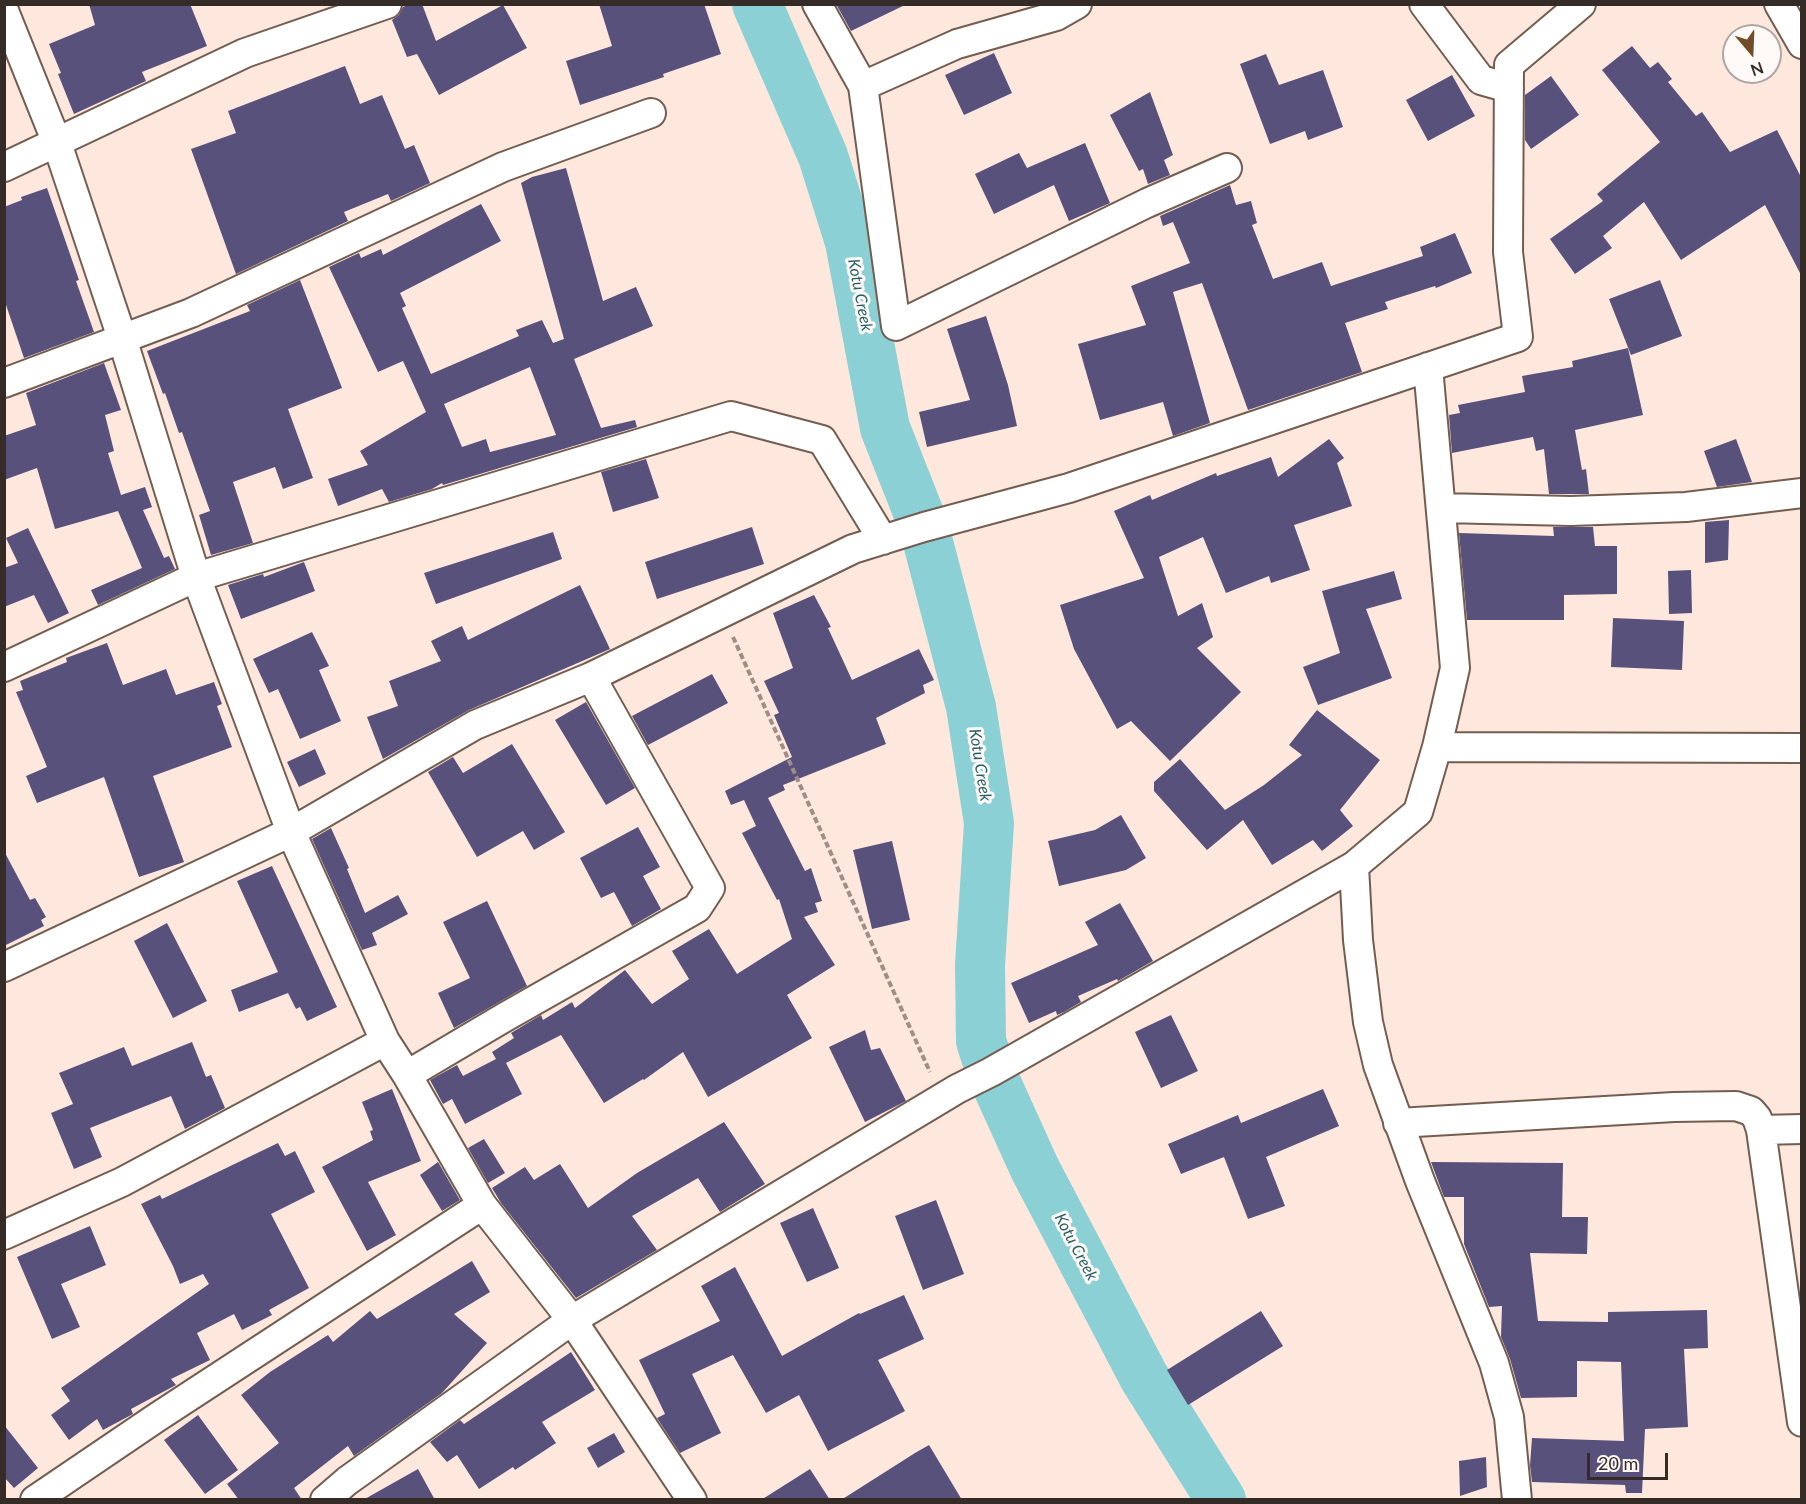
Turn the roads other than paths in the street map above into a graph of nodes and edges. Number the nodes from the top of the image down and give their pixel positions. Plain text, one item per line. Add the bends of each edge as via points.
1 (387, 4) edge
2 (817, 4) edge
3 (1077, 4) edge
4 (1424, 4) edge
5 (1581, 4) edge
6 (1779, 4) edge
7 (4, 11) edge
8 (1801, 43) edge
9 (863, 86) junction
10 (1509, 88) junction
11 (651, 113) dead end
12 (57, 143) junction
13 (4, 167) edge
14 (1227, 168) dead end
15 (122, 338) junction
16 (1428, 367) junction
17 (4, 383) edge
18 (1802, 493) edge
19 (1442, 508) junction
20 (883, 540) junction
21 (196, 577) junction
22 (4, 667) edge
23 (591, 677) junction
24 (1437, 747) junction
25 (1802, 748) edge
26 (291, 832) junction
27 (1354, 866) junction
28 (4, 967) edge
29 (385, 1041) junction
30 (407, 1075) junction
31 (1398, 1123) junction
32 (1802, 1129) edge
33 (1761, 1130) junction
34 (482, 1205) junction
35 (4, 1235) edge
36 (572, 1320) junction
37 (1802, 1422) edge
38 (353, 1490) edge
39 (36, 1500) edge
40 (325, 1500) edge
41 (692, 1500) edge
42 (1517, 1500) edge

1 - 12 street via 245,52
2 - 9 street
3 - 9 street via 1056,16 957,44
4 - 10 street via 1481,80
5 - 10 street via 1509,65
6 - 8 street
7 - 12 street
9 - 14 street via 896,326
10 - 16 street via 1508,252 1518,338
11 - 15 street via 502,167 191,313
12 - 13 street
12 - 15 street
15 - 17 street
15 - 21 street
16 - 19 street
16 - 20 street via 1069,488
18 - 19 street via 1686,507 1571,511
19 - 24 street via 1455,668
20 - 21 street via 822,440 731,416
20 - 23 street via 854,549
21 - 22 street
21 - 26 street
23 - 26 street via 475,725
23 - 30 street via 710,888 697,908
24 - 25 street
24 - 27 street via 1419,812
26 - 28 street
26 - 29 street
27 - 31 street via 1368,1022
27 - 36 street via 942,1098
29 - 30 street
29 - 35 street via 122,1182
30 - 34 street
31 - 33 street via 1736,1106 1751,1110
31 - 42 street via 1494,1363 1509,1417
32 - 33 street
33 - 37 street
34 - 36 street
34 - 39 street
36 - 38 street
36 - 41 street
38 - 40 street

